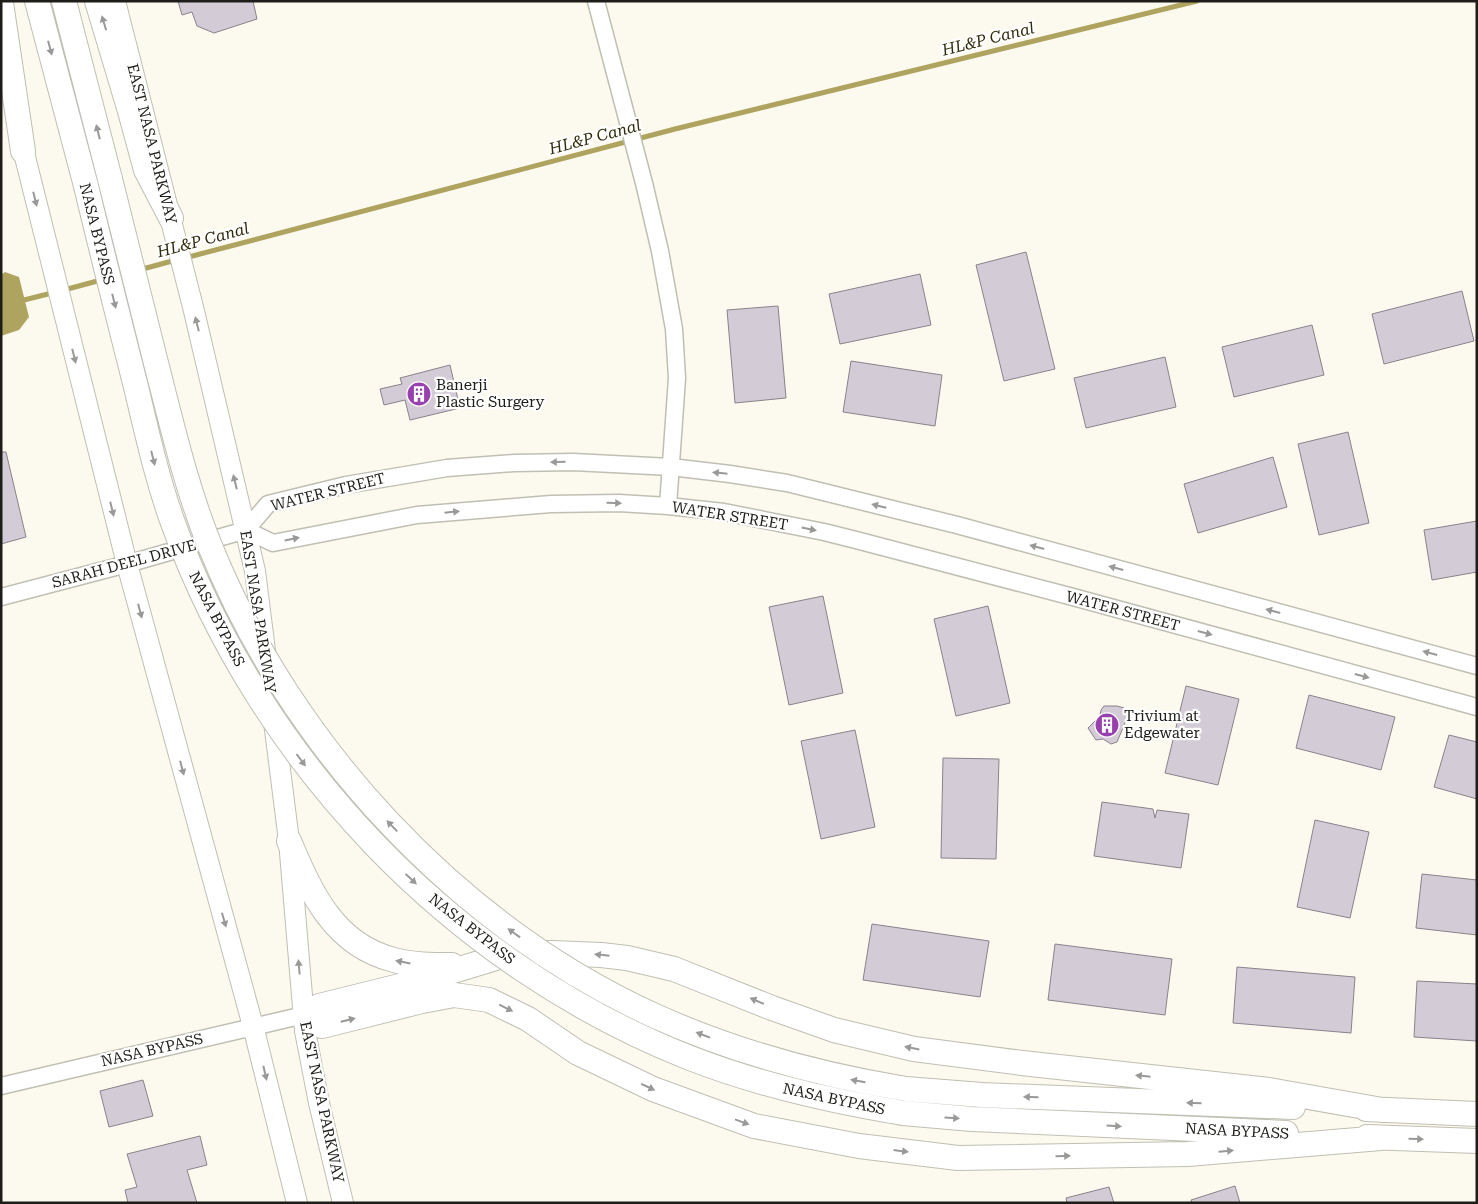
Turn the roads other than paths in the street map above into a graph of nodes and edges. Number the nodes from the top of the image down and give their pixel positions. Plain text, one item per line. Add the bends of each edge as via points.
1 (38, 1) edge
2 (64, 1) edge
3 (98, 1) edge
4 (115, 1) edge
5 (596, 1) edge
6 (1, 3) edge
7 (1, 63) edge
8 (24, 151) junction
9 (171, 218) junction
10 (671, 467) junction
11 (668, 506) junction
12 (246, 530) junction
13 (127, 564) junction
14 (1, 597) edge
15 (1477, 666) edge
16 (1477, 707) edge
17 (289, 841) junction
18 (469, 966) junction
19 (304, 1015) junction
20 (253, 1026) junction
21 (1, 1086) edge
22 (1382, 1110) junction
23 (1477, 1114) edge
24 (1381, 1138) junction
25 (1477, 1141) edge
26 (297, 1203) edge
27 (343, 1203) edge

1 -> 24 highway, NASA BYPASS, bridge via 156,471 180,542 215,618 253,688 287,740 338,805 408,876 470,930 528,973 636,1034 750,1079 846,1104 972,1119
22 -> 2 highway, NASA BYPASS, bridge via 982,1096 906,1089 844,1078 756,1054 677,1025 618,997 537,949 490,914 425,858 377,810 321,741 254,636 210,547 178,449
9 -> 3 highway via 146,170
4 - 9 main road, EAST NASA PARKWAY
5 - 10 street via 644,183 674,329 677,378
6 - 8 highway
7 - 8 main road
8 -> 13 main road
12 -> 9 main road, EAST NASA PARKWAY
10 - 11 street
10 -> 12 street, WATER STREET via 573,462 446,468 346,485 268,504
15 -> 10 street, WATER STREET via 957,525 797,485
12 -> 11 street, WATER STREET via 273,543 417,515 475,509 576,503
11 -> 16 street, WATER STREET via 724,512 824,532
12 - 13 street, SARAH DEEL DRIVE
12 - 17 main road, EAST NASA PARKWAY via 255,571
13 - 14 street, SARAH DEEL DRIVE
13 -> 20 main road
18 -> 17 highway via 408,963 364,948 338,928 317,900
19 -> 17 main road, EAST NASA PARKWAY
18 - 19 highway via 319,1006
22 -> 18 highway via 1269,1090 914,1049 834,1030 696,976 627,958 528,953
19 - 20 street, NASA BYPASS
19 -> 24 highway via 322,1026 454,994 489,1000 528,1019 578,1053 653,1089 754,1126 859,1146 958,1158 1188,1154
19 - 27 main road, EAST NASA PARKWAY via 319,1103
20 - 21 street, NASA BYPASS
20 -> 26 main road
22 - 23 highway, NASA BYPASS
24 -> 25 highway, NASA BYPASS

